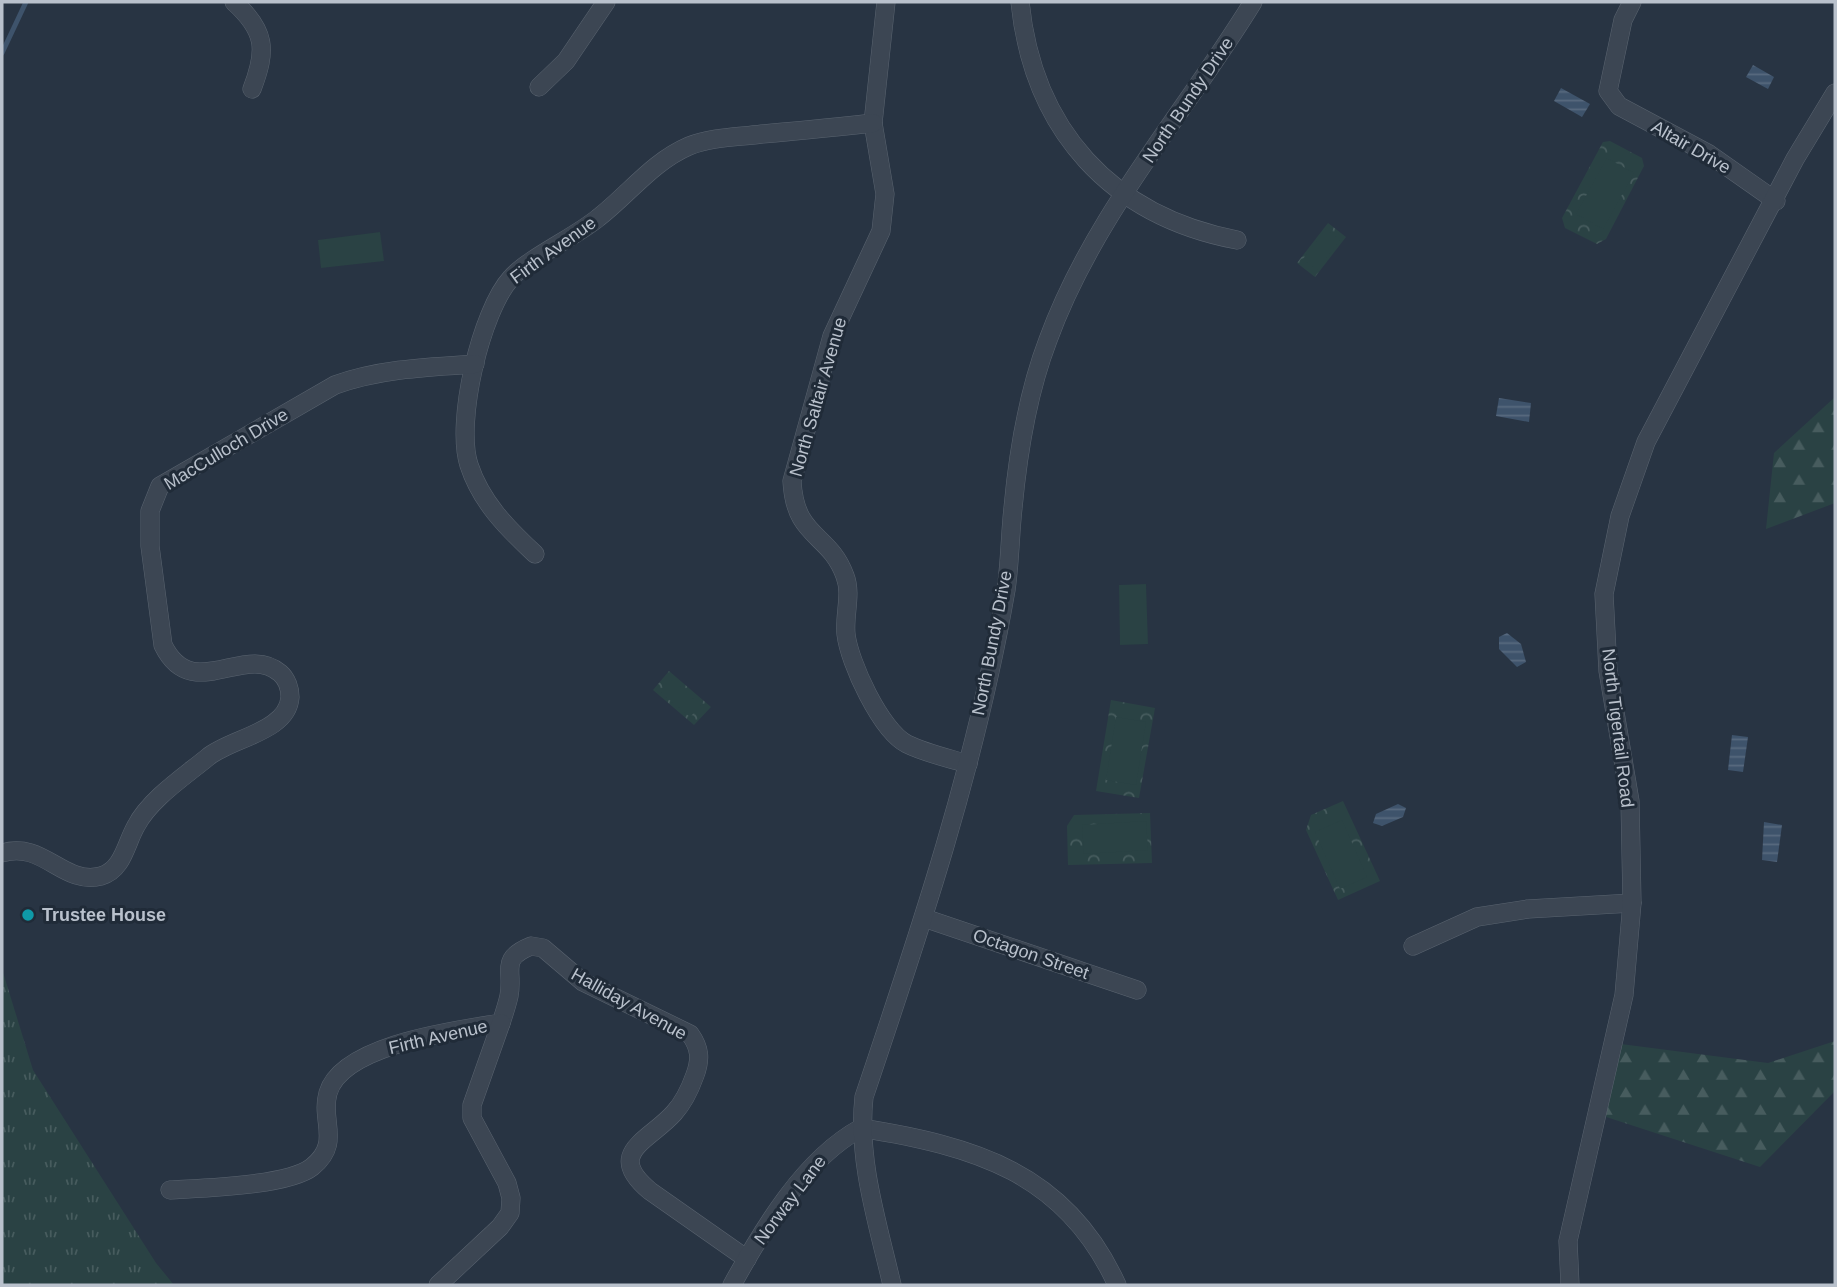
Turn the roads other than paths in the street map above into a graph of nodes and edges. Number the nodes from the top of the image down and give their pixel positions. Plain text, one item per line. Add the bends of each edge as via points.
1 (234, 2) edge
2 (606, 2) edge
3 (886, 2) edge
4 (1020, 2) edge
5 (1253, 2) edge
6 (1632, 2) edge
7 (539, 87) dead end
8 (252, 89) dead end
9 (1835, 93) edge
10 (873, 123) junction
11 (1125, 192) junction
12 (1776, 201) junction
13 (1237, 240) dead end
14 (475, 364) junction
15 (535, 554) dead end
16 (968, 764) junction
17 (2, 853) edge
18 (1632, 903) junction
19 (924, 918) junction
20 (1413, 946) dead end
21 (521, 950) joint
22 (1137, 990) dead end
23 (501, 1023) junction
24 (861, 1128) junction
25 (170, 1191) dead end
26 (747, 1259) junction
27 (438, 1285) edge
28 (732, 1285) edge
29 (892, 1285) edge
30 (1117, 1285) edge
31 (1570, 1285) edge

1 - 8 street via 249,15 259,33 263,60
2 - 7 street via 566,61
3 - 10 street, North Saltair Avenue
4 - 11 street via 1023,36 1050,108 1070,144 1093,170
5 - 11 street, North Bundy Drive
6 - 12 street, Altair Drive via 1623,20 1608,91 1619,106 1709,154
9 - 12 street, North Tigertail Road
10 - 14 street, Firth Avenue via 724,138 691,145 659,161 577,235 513,275 485,321
10 - 16 street, North Saltair Avenue via 885,194 881,231 832,336 792,481 793,505 802,522 836,557 846,578 848,648 881,718 906,744
11 - 13 street via 1168,220
11 - 16 street, North Bundy Drive via 1075,277 1047,341 1026,424 1006,588
12 - 18 street, North Tigertail Road via 1646,442 1620,516 1604,594 1608,671 1630,801
14 - 15 street, Firth Avenue via 467,427 469,464 503,525
14 - 17 street, MacCulloch Drive via 358,377 335,385 160,486 150,511 150,546 168,657 181,669 200,673 268,666 281,674 290,689 289,704 281,718 267,727 222,746 146,812 120,860 100,876 69,873 34,851 16,848
16 - 19 street, North Bundy Drive
18 - 20 street via 1528,909 1477,918
18 - 31 street, North Tigertail Road via 1624,995 1568,1241
19 - 22 street, Octagon Street
19 - 24 street, North Bundy Drive via 864,1097
21 - 23 street, Firth Avenue via 508,968 509,995
21 - 26 street, Halliday Avenue via 542,948 583,982 690,1034 699,1047 699,1064 688,1092 673,1114 641,1140 629,1169 650,1191
23 - 25 street, Firth Avenue via 393,1045 341,1073 328,1091 326,1150 311,1168 273,1180
23 - 27 street via 472,1105 472,1118 507,1183 510,1213
24 - 26 street, Norway Lane via 836,1142
24 - 29 street, North Bundy Drive
24 - 30 street via 968,1149 1016,1172 1062,1205 1093,1242
26 - 28 street, Norway Lane

